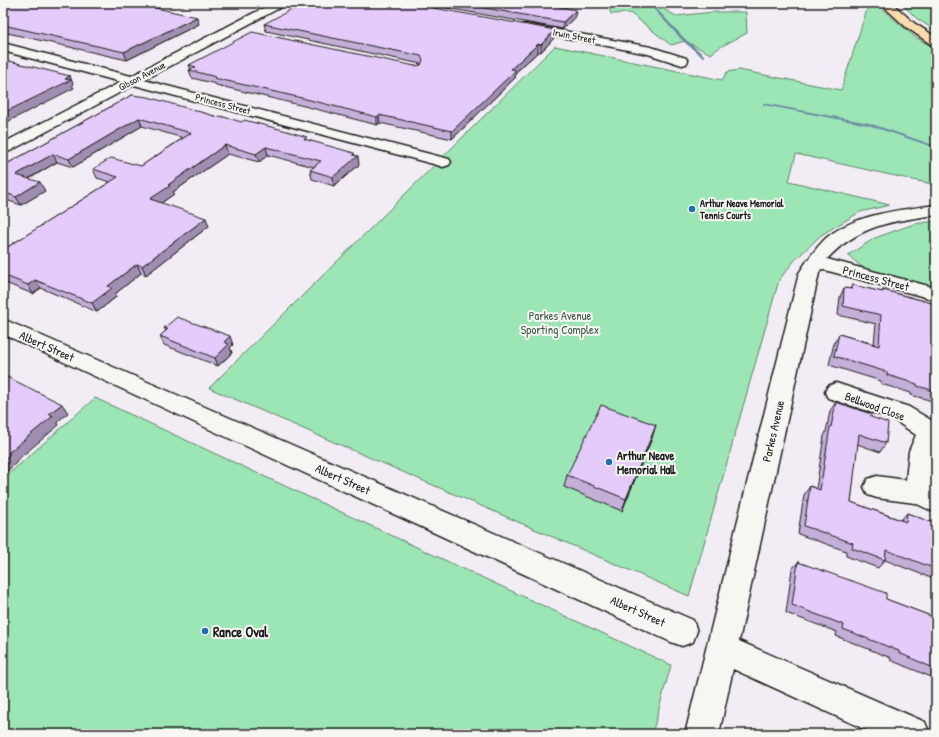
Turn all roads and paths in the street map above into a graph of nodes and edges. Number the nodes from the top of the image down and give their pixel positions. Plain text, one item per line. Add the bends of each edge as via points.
1 (281, 3) edge
2 (885, 3) edge
3 (517, 26) edge
4 (232, 29) junction
5 (247, 32) dead end
6 (936, 42) edge
7 (3, 47) edge
8 (682, 61) dead end
9 (133, 81) junction
10 (3, 149) edge
11 (443, 162) dead end
12 (936, 210) edge
13 (815, 262) junction
14 (936, 294) edge
15 (3, 326) edge
16 (836, 392) dead end
17 (935, 434) edge
18 (877, 487) dead end
19 (928, 497) edge
20 (682, 631) dead end
21 (722, 649) junction
22 (702, 734) edge
23 (912, 734) edge

1 - 4 street, Gibson Avenue
2 - 6 main road
3 - 8 street, Irwin Street via 656,52
4 - 5 street
4 - 9 street, Gibson Avenue
7 - 9 street, Princess Street
9 - 10 street, Gibson Avenue
9 - 11 street, Princess Street
12 - 13 street, Parkes Avenue via 885,218 855,228 832,242
13 - 14 street, Princess Street
13 - 21 street, Parkes Avenue via 805,288
15 - 20 street, Albert Street
16 - 17 street, Bellwood Close via 901,413
17 - 19 street, Bellwood Close via 927,438 921,448
18 - 19 street, Bellwood Close
21 - 22 street, Parkes Avenue
21 - 23 street

